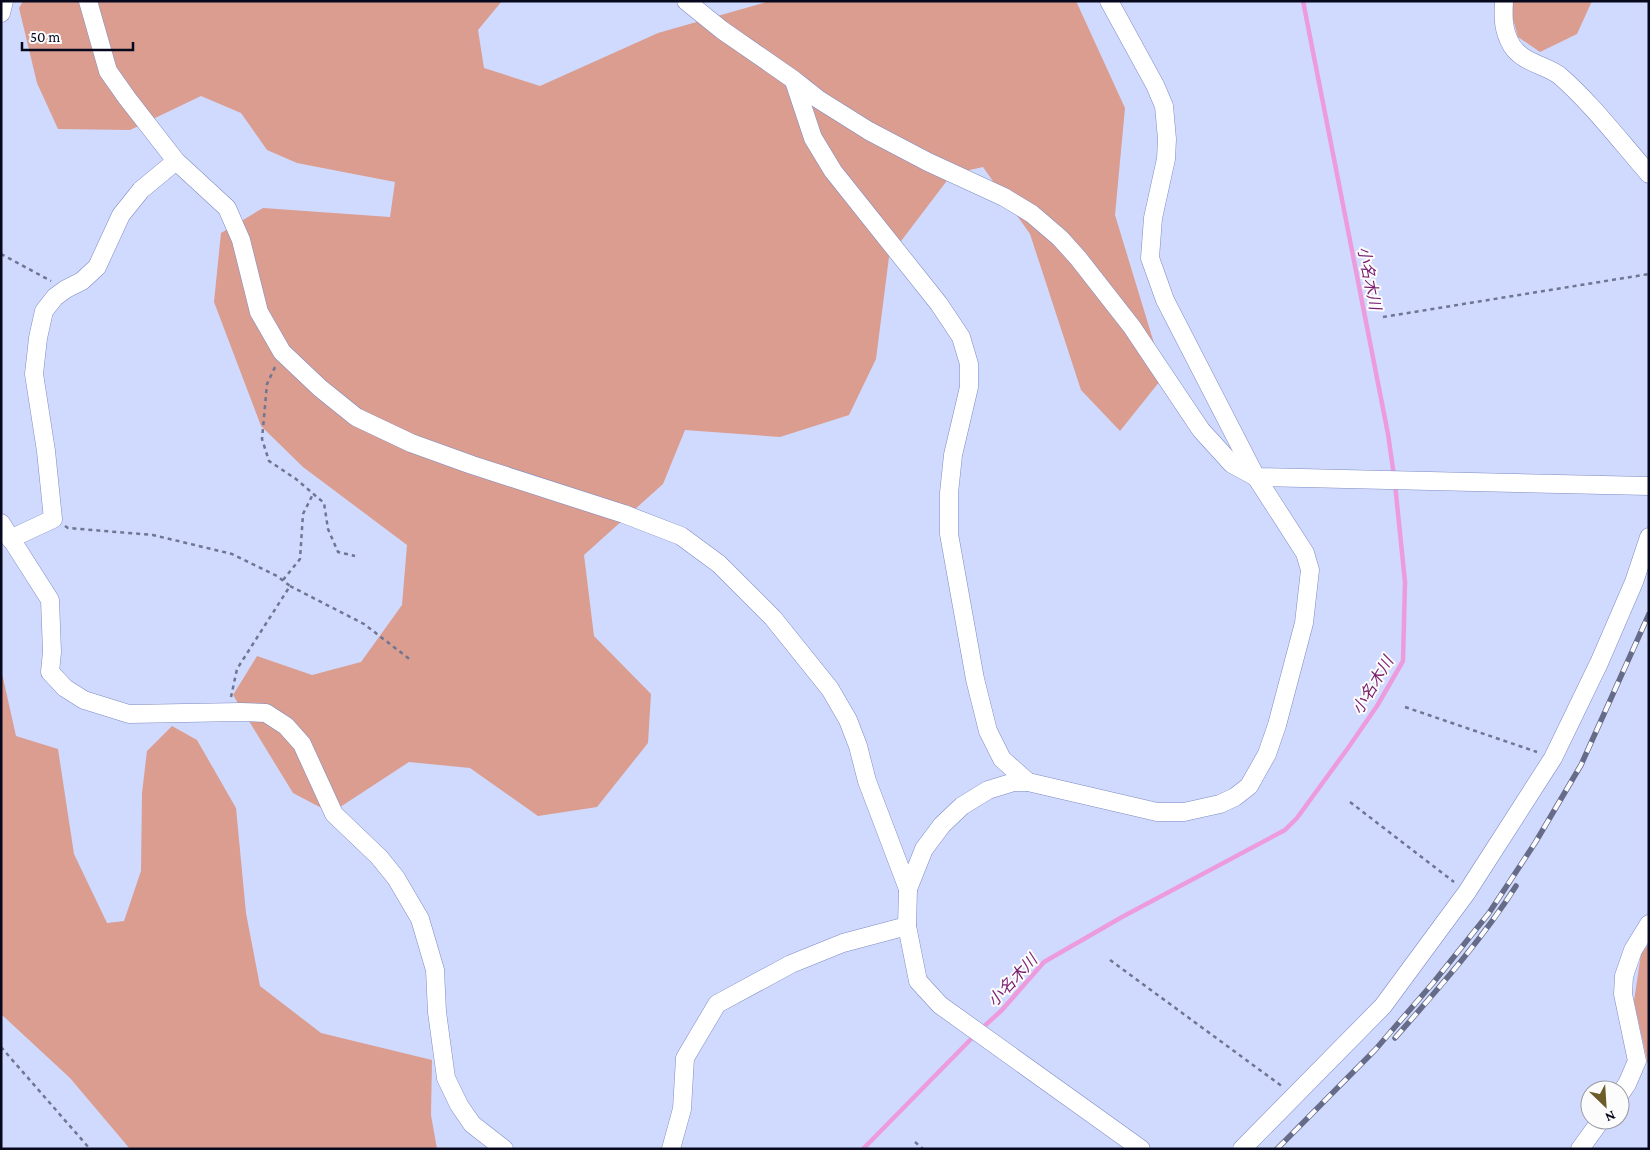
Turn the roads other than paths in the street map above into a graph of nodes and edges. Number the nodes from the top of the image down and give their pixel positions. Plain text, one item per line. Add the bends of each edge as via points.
1 (4, 1) edge
2 (88, 1) edge
3 (686, 1) edge
4 (1109, 1) edge
5 (1504, 1) edge
6 (1, 13) edge
7 (794, 80) junction
8 (176, 161) junction
9 (1649, 174) edge
10 (1256, 476) junction
11 (1649, 486) edge
12 (1, 523) edge
13 (1649, 537) edge
14 (10, 539) junction
15 (1028, 782) junction
16 (908, 889) junction
17 (1649, 924) edge
18 (907, 926) junction
19 (1629, 1080) edge
20 (1594, 1130) edge
21 (504, 1149) edge
22 (671, 1149) edge
23 (1141, 1149) edge
24 (1242, 1149) edge
25 (1580, 1149) edge

1 - 6 street
2 - 8 street via 108,71
3 - 7 street
4 - 10 street via 1164,106 1166,159 1153,218 1150,258 1165,300
5 - 9 street via 1502,22 1513,46 1532,63 1558,74
7 - 10 street via 869,131 1032,214 1078,258 1132,327 1201,430 1232,464
7 - 15 street via 813,138 833,171 939,304 961,337 969,364 969,387 953,455 949,534 974,678 988,731 1002,759
8 - 14 street via 141,190 121,215 97,267 55,298 44,311 34,374 53,519
8 - 16 street via 227,208 241,240 259,312 282,352 356,417 411,443 681,536 718,564 773,618 830,689 848,720 867,781
10 - 11 street
10 - 15 street via 1305,553 1310,570 1304,623 1277,725 1267,754 1249,786 1220,804 1184,812 1158,812
12 - 14 street
13 - 24 street via 1634,582 1599,663 1553,758 1467,892 1383,1006
14 - 21 street via 50,600 50,672 65,688 84,700 129,714 266,713 286,726 302,744 334,814 379,857 396,878 420,919 435,970 446,1078 472,1124
15 - 16 street via 1014,782 988,790 962,806 924,849
16 - 18 street
17 - 19 street via 1624,976 1623,994 1637,1061
18 - 22 street via 843,943 791,964 716,1004 685,1058 682,1109
18 - 23 street via 918,981 927,993
20 - 25 street

